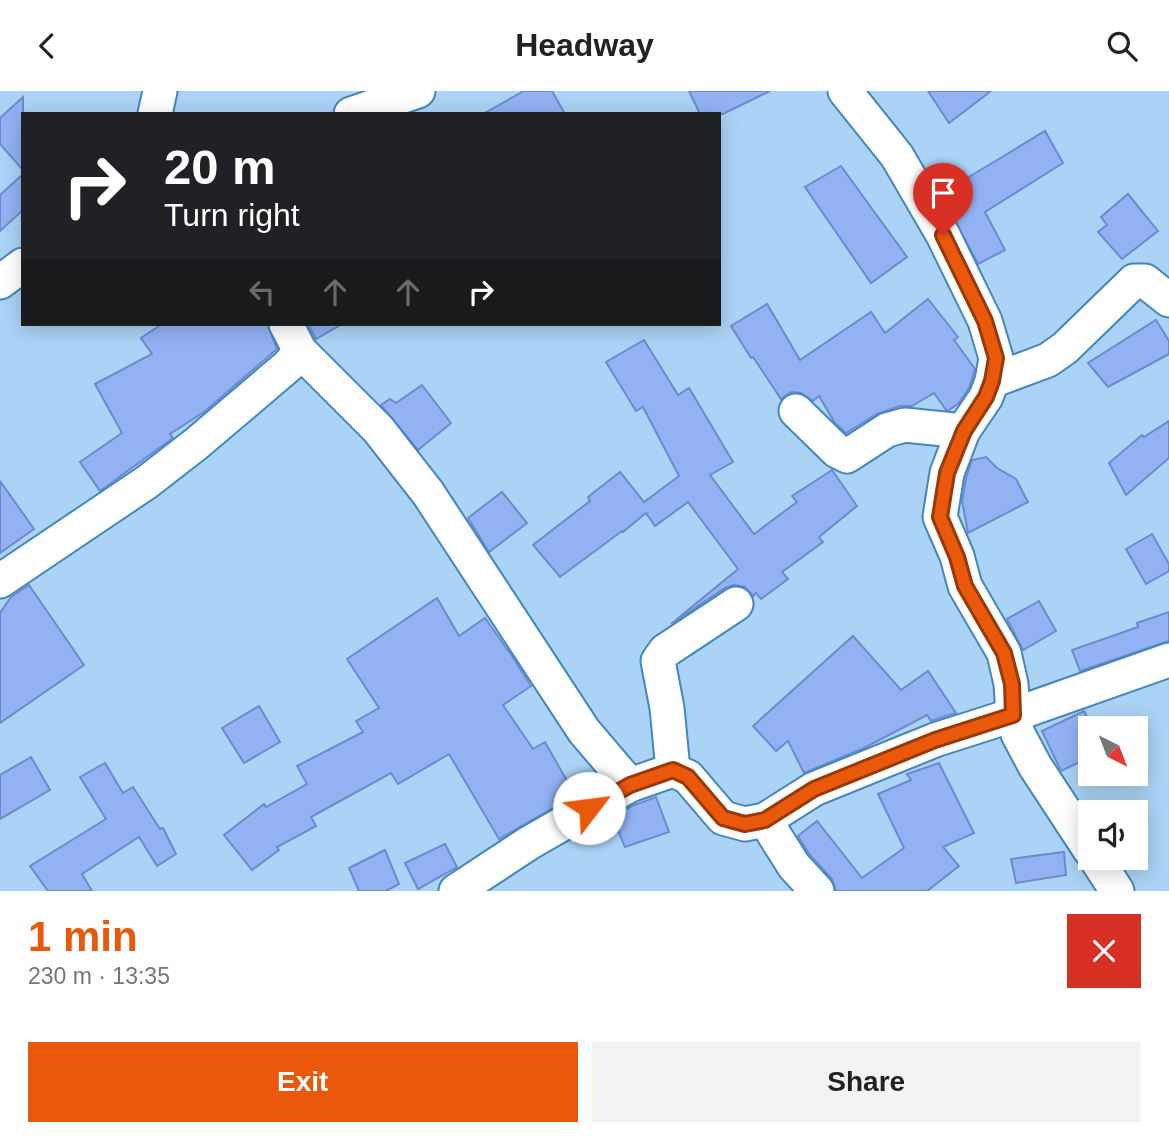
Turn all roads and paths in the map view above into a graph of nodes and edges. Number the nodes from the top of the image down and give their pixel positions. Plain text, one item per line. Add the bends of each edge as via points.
1 (160, 91) edge
2 (418, 91) edge
3 (845, 91) edge
4 (155, 112) edge
5 (357, 112) edge
6 (21, 266) edge
7 (0, 282) edge
8 (1169, 300) edge
9 (293, 337) edge
10 (992, 381) junction
11 (796, 411) dead end
12 (964, 431) junction
13 (0, 581) edge
14 (736, 604) dead end
15 (1169, 660) edge
16 (1013, 715) junction
17 (673, 770) junction
18 (630, 785) junction
19 (765, 820) junction
20 (1078, 832) edge
21 (1104, 870) edge
22 (456, 891) edge
23 (817, 891) edge
24 (1117, 891) edge

1 - 4 street
2 - 5 street
3 - 10 street via 897,156 971,290 996,358
6 - 7 street
8 - 10 street via 1145,281 1134,281 1048,360
9 - 13 street via 289,365 206,436 147,482
9 - 18 street via 378,429 428,493 584,731
10 - 12 street
11 - 12 street via 820,437 847,456 887,430 905,425
12 - 16 street via 947,473 940,517 965,586 1004,653
14 - 17 street via 665,651 658,661
15 - 16 street
16 - 19 street via 935,740 814,789
16 - 20 street via 1035,766
17 - 18 street
17 - 19 street via 688,777 723,818 745,824
18 - 22 street via 528,843
19 - 23 street via 794,866
21 - 24 street

